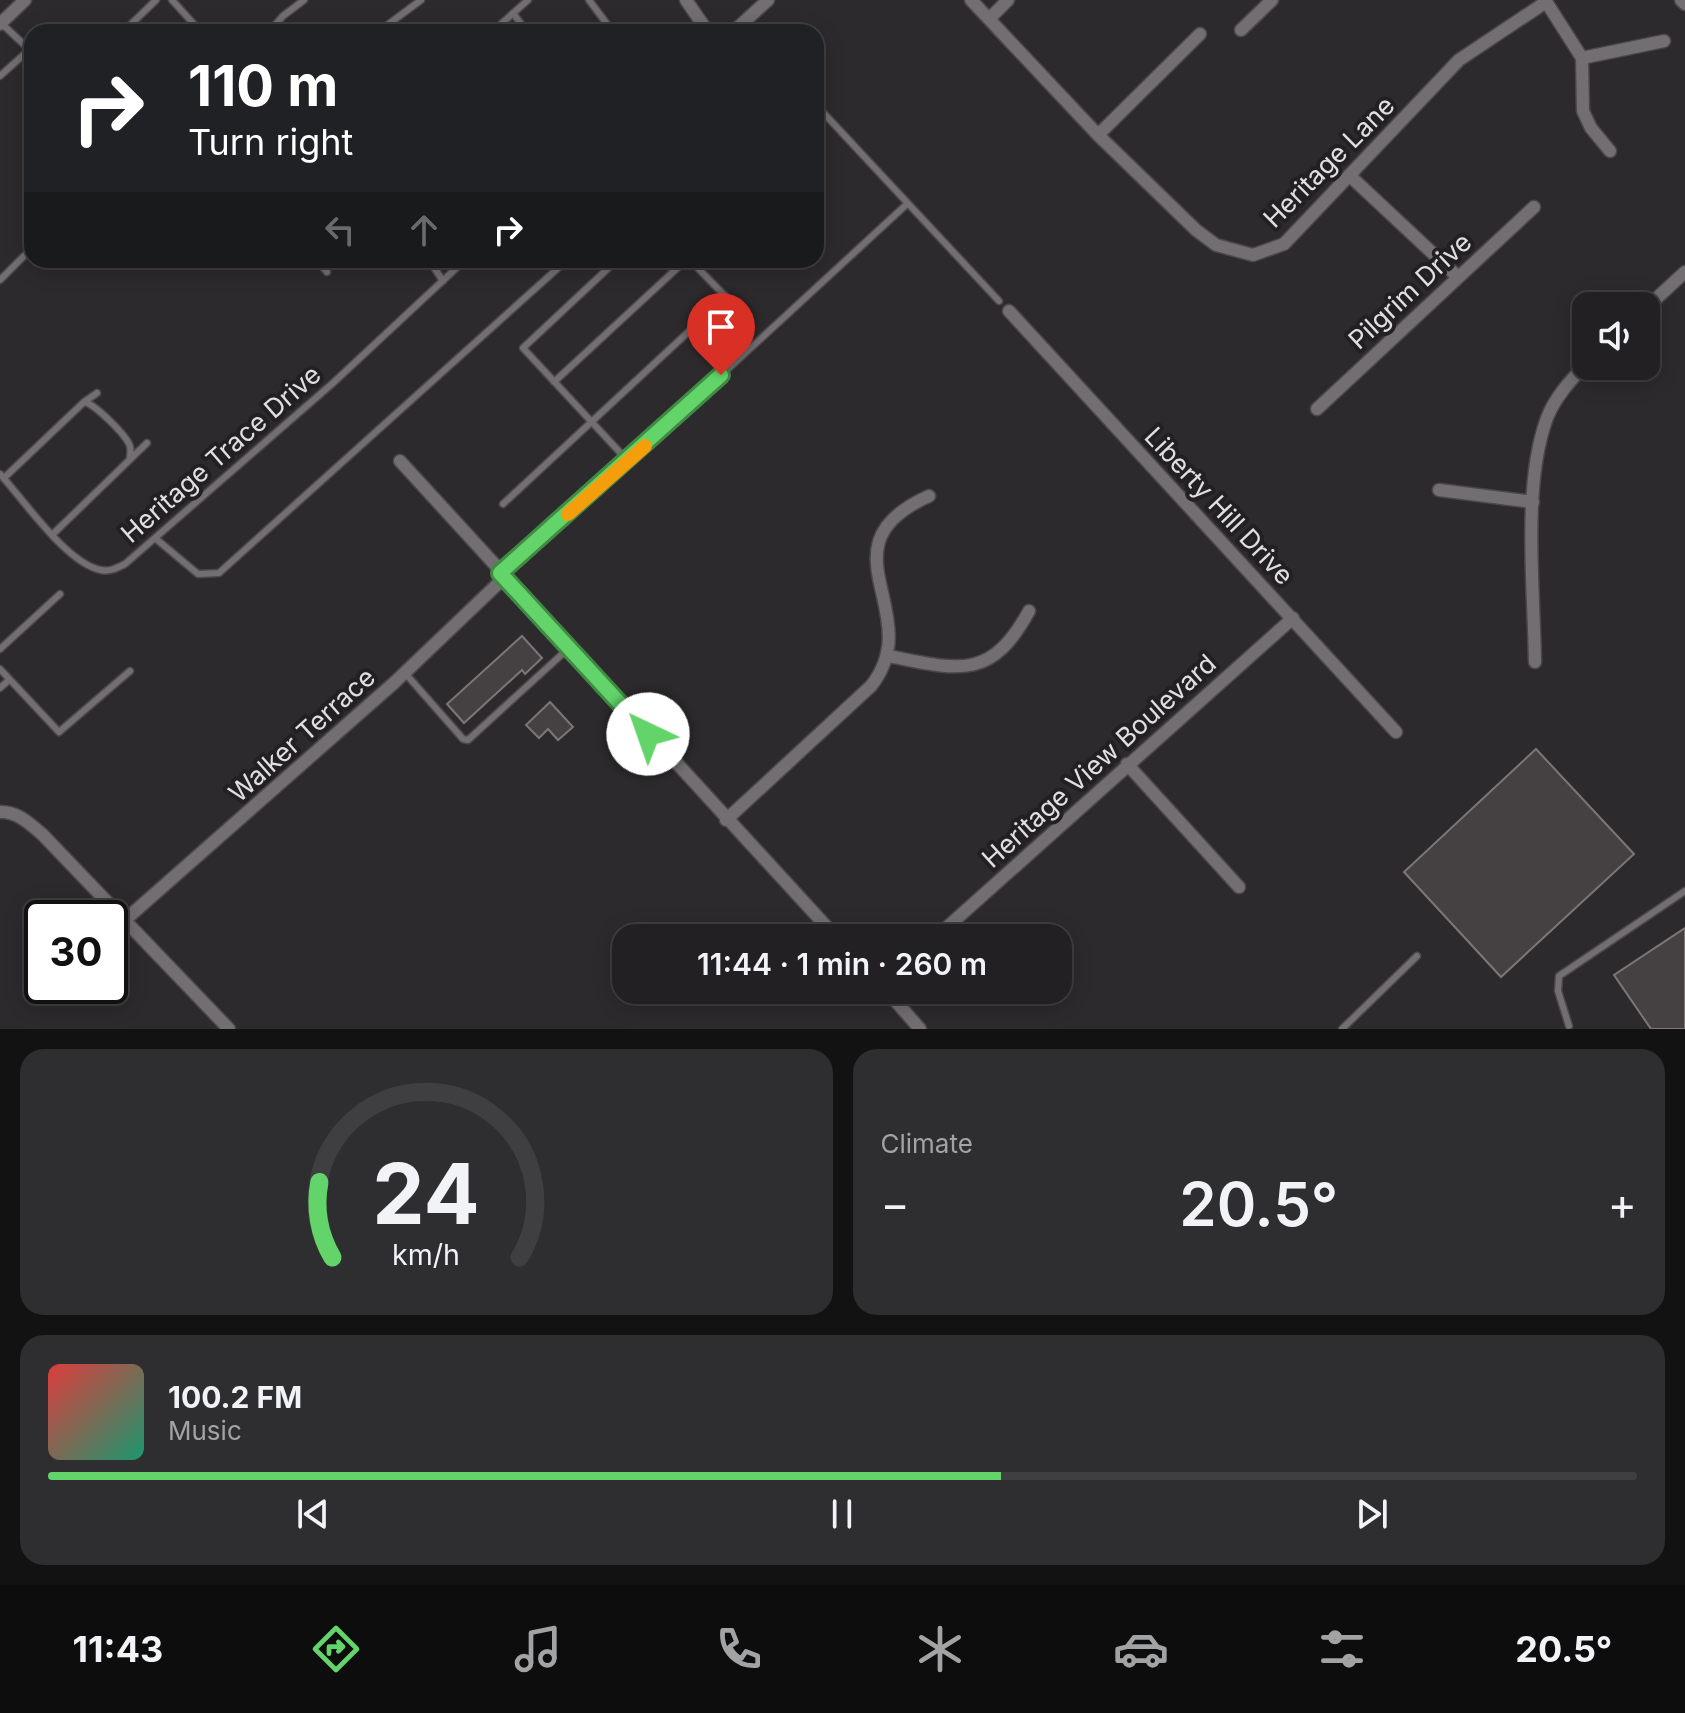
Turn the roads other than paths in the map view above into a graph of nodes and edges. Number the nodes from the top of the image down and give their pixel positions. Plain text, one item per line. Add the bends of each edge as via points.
1 (25, 0) edge
2 (156, 0) edge
3 (172, 0) edge
4 (287, 0) edge
5 (304, 0) edge
6 (421, 0) edge
7 (528, 0) edge
8 (589, 0) edge
9 (686, 0) edge
10 (768, 0) edge
11 (971, 0) edge
12 (1008, 0) edge
13 (1272, 0) edge
14 (1545, 1) edge
15 (293, 8) junction
16 (513, 13) junction
17 (990, 18) junction
18 (1, 24) edge
19 (134, 24) edge
20 (194, 24) edge
21 (277, 24) edge
22 (389, 24) edge
23 (501, 24) edge
24 (521, 24) edge
25 (607, 24) edge
26 (702, 24) edge
27 (742, 24) edge
28 (1241, 30) dead end
29 (1200, 34) dead end
30 (1664, 41) dead end
31 (24, 45) edge
32 (24, 57) edge
33 (1582, 58) junction
34 (0, 76) edge
35 (824, 114) edge
36 (1098, 135) junction
37 (1610, 151) dead end
38 (1349, 175) junction
39 (907, 204) junction
40 (1534, 207) dead end
41 (24, 256) edge
42 (324, 268) edge
43 (434, 268) edge
44 (457, 268) edge
45 (558, 268) edge
46 (608, 268) edge
47 (679, 268) edge
48 (696, 268) edge
49 (327, 272) dead end
50 (1685, 272) edge
51 (1457, 276) junction
52 (0, 280) edge
53 (443, 281) junction
54 (1660, 295) edge
55 (999, 301) dead end
56 (1009, 311) dead end
57 (1572, 380) edge
58 (554, 382) junction
59 (97, 393) dead end
60 (84, 402) junction
61 (1317, 409) dead end
62 (592, 423) junction
63 (147, 443) dead end
64 (130, 459) junction
65 (400, 461) dead end
66 (628, 461) junction
67 (2, 476) edge
68 (1439, 490) dead end
69 (929, 496) dead end
70 (1533, 502) junction
71 (503, 504) dead end
72 (53, 534) junction
73 (155, 538) junction
74 (503, 575) junction
75 (60, 594) dead end
76 (1029, 611) dead end
77 (1293, 618) junction
78 (570, 647) junction
79 (0, 649) edge
80 (889, 656) junction
81 (1535, 662) dead end
82 (0, 669) edge
83 (130, 671) dead end
84 (405, 673) junction
85 (9, 680) junction
86 (0, 688) edge
87 (1396, 732) dead end
88 (1127, 764) junction
89 (0, 812) edge
90 (726, 820) junction
91 (1239, 887) dead end
92 (1685, 891) edge
93 (106, 900) edge
94 (128, 917) edge
95 (128, 923) edge
96 (824, 924) edge
97 (950, 924) edge
98 (1417, 956) dead end
99 (898, 1004) edge
100 (1569, 1026) dead end
101 (229, 1029) edge
102 (920, 1029) edge
103 (1342, 1029) edge

1 - 18 street
2 - 19 lane
3 - 20 lane
4 - 15 lane
5 - 15 lane
6 - 22 lane
7 - 16 lane
8 - 25 lane
9 - 26 street
10 - 27 street
11 - 17 street, Heritage Lane
12 - 17 street
13 - 28 street
14 - 33 street
14 - 38 street, Heritage Lane via 1459,60
15 - 21 lane
16 - 23 lane
16 - 24 lane
17 - 36 street, Heritage Lane
18 - 31 lane
29 - 36 street
30 - 33 street
32 - 34 lane
33 - 37 street via 1583,111
35 - 39 lane
36 - 38 street, Heritage Lane via 1196,230 1216,245 1253,255 1284,244
38 - 51 street
39 - 55 lane
39 - 66 lane
40 - 51 street, Pilgrim Drive
41 - 52 lane
42 - 49 lane
43 - 53 lane
44 - 53 lane, Heritage Trace Drive
45 - 73 lane via 227,568 212,576 198,574
46 - 58 lane via 523,348
47 - 58 lane
48 - 62 lane via 726,297
50 - 54 street
51 - 61 street, Pilgrim Drive
53 - 73 lane, Heritage Trace Drive
56 - 77 street, Liberty Hill Drive
57 - 70 street via 1547,419
58 - 62 lane
59 - 60 lane
60 - 64 lane via 118,431 130,446
60 - 67 lane
62 - 66 lane
62 - 71 lane
63 - 64 lane
64 - 72 lane
65 - 74 street
66 - 74 lane
67 - 72 lane, Heritage Trace Drive
68 - 70 street
69 - 80 street via 904,507 884,526 877,546 875,566 889,616
70 - 81 street
72 - 73 lane, Heritage Trace Drive via 78,559 102,571 125,564
74 - 78 street
74 - 84 street, Walker Terrace
75 - 79 lane
76 - 80 street via 1006,648 985,661 963,667
77 - 87 street, Liberty Hill Drive
77 - 88 street, Heritage View Boulevard
78 - 84 lane via 468,740
78 - 90 street
80 - 90 street via 871,686
82 - 85 lane
83 - 85 lane via 59,732
84 - 94 street, Walker Terrace
85 - 86 lane
88 - 91 street
88 - 97 street, Heritage View Boulevard
89 - 93 street via 25,820 42,834
90 - 96 street
92 - 100 lane via 1559,976
95 - 101 street
98 - 103 lane
99 - 102 street

